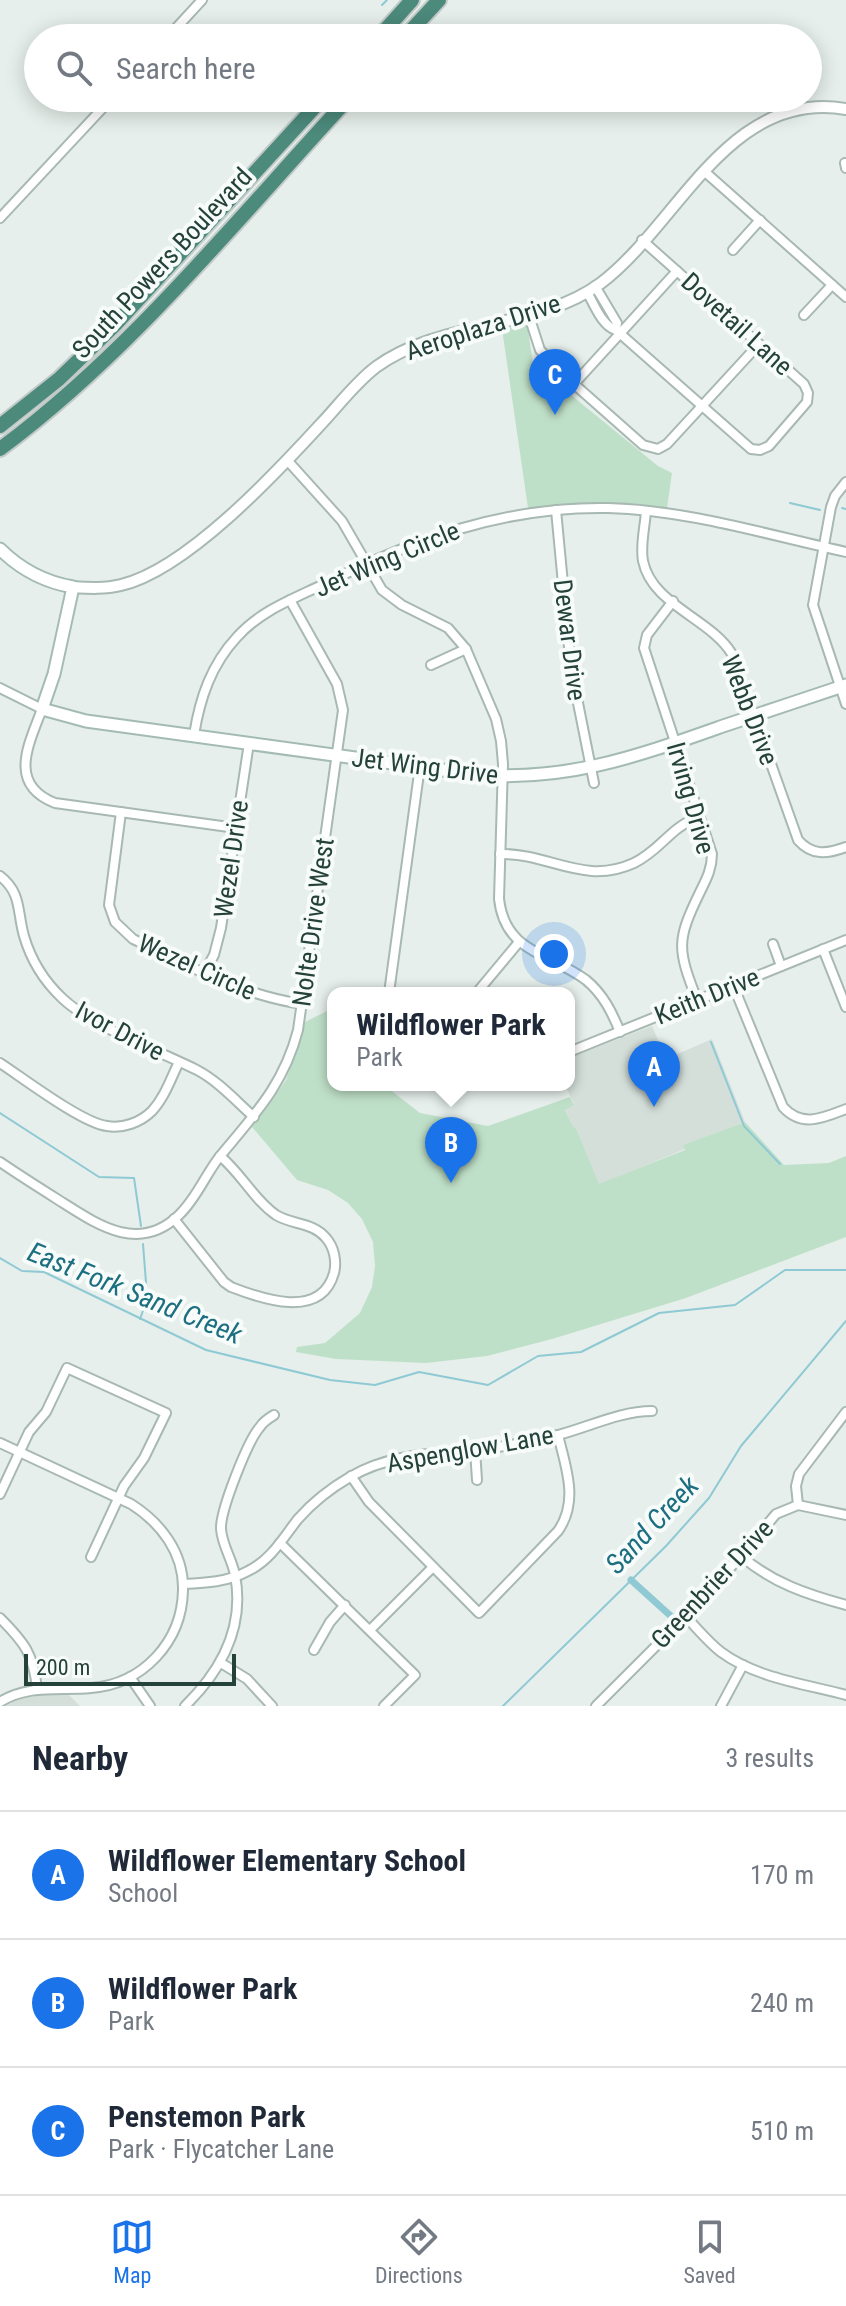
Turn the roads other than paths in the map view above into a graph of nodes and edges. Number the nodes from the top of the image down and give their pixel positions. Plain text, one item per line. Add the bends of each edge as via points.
1 (202, 0) edge
2 (412, 0) edge
3 (439, 0) edge
4 (180, 24) edge
5 (391, 24) edge
6 (417, 24) edge
7 (822, 108) edge
8 (846, 109) edge
9 (99, 112) edge
10 (310, 112) edge
11 (336, 112) edge
12 (795, 112) edge
13 (704, 171) junction
14 (0, 218) edge
15 (760, 220) junction
16 (642, 240) junction
17 (733, 250) dead end
18 (677, 271) junction
19 (832, 285) junction
20 (591, 289) junction
21 (846, 297) edge
22 (528, 313) junction
23 (804, 315) dead end
24 (618, 332) junction
25 (759, 344) junction
26 (574, 384) junction
27 (702, 406) junction
28 (46, 415) junction
29 (0, 423) edge
30 (0, 449) edge
31 (0, 457) edge
32 (287, 460) junction
33 (846, 482) edge
34 (556, 510) junction
35 (646, 511) junction
36 (463, 526) junction
37 (736, 527) junction
38 (467, 537) dead end
39 (733, 538) dead end
40 (823, 547) junction
41 (0, 549) edge
42 (846, 552) edge
43 (365, 564) junction
44 (73, 587) junction
45 (290, 600) junction
46 (673, 601) junction
47 (564, 614) junction
48 (553, 616) dead end
49 (466, 649) junction
50 (223, 653) junction
51 (233, 659) dead end
52 (431, 665) dead end
53 (843, 686) edge
54 (0, 688) edge
55 (846, 704) edge
56 (42, 709) junction
57 (755, 715) junction
58 (194, 735) junction
59 (249, 743) junction
60 (676, 743) junction
61 (337, 756) junction
62 (420, 766) junction
63 (590, 769) junction
64 (502, 776) junction
65 (594, 783) dead end
66 (121, 812) junction
67 (700, 816) junction
68 (236, 828) junction
69 (846, 847) edge
70 (500, 854) junction
71 (613, 870) junction
72 (0, 876) edge
73 (615, 882) dead end
74 (846, 940) edge
75 (519, 942) junction
76 (773, 944) dead end
77 (823, 949) junction
78 (781, 966) junction
79 (204, 973) junction
80 (733, 985) junction
81 (390, 987) edge
82 (482, 987) edge
83 (697, 1000) junction
84 (302, 1004) junction
85 (846, 1007) edge
86 (620, 1032) junction
87 (575, 1050) edge
88 (179, 1062) junction
89 (0, 1063) edge
90 (846, 1109) edge
91 (254, 1117) junction
92 (220, 1156) junction
93 (0, 1162) edge
94 (174, 1219) junction
95 (652, 1411) dead end
96 (846, 1412) edge
97 (274, 1415) dead end
98 (558, 1435) junction
99 (0, 1443) edge
100 (475, 1450) junction
101 (20, 1452) junction
102 (351, 1476) junction
103 (477, 1480) dead end
104 (0, 1494) edge
105 (118, 1498) junction
106 (798, 1505) junction
107 (846, 1515) edge
108 (280, 1543) junction
109 (741, 1556) junction
110 (91, 1557) dead end
111 (433, 1567) junction
112 (236, 1577) junction
113 (183, 1584) junction
114 (345, 1605) junction
115 (846, 1605) edge
116 (685, 1616) junction
117 (0, 1618) edge
118 (370, 1630) junction
119 (314, 1650) dead end
120 (221, 1663) junction
121 (743, 1665) junction
122 (130, 1677) junction
123 (37, 1690) junction
124 (846, 1695) edge
125 (0, 1702) edge
126 (150, 1706) edge
127 (185, 1706) edge
128 (272, 1706) edge
129 (384, 1706) edge
130 (596, 1706) edge
131 (721, 1706) edge

1 - 4 street
2 - 5 highway
3 - 6 highway
7 - 8 street, Aeroplaza Drive
9 - 14 street
10 - 29 highway, South Powers Boulevard via 123,316 40,395
11 - 28 highway, South Powers Boulevard via 136,330
12 - 13 street, Aeroplaza Drive via 744,133
13 - 15 street
13 - 16 street, Aeroplaza Drive
15 - 17 street
15 - 19 street
16 - 18 street, Dovetail Lane
16 - 20 street, Aeroplaza Drive
18 - 24 street
18 - 25 street, Dovetail Lane
19 - 21 street
19 - 23 street
20 - 22 street, Aeroplaza Drive
20 - 24 street, Dovetail Lane via 603,320
22 - 26 street via 540,350
22 - 32 street, Aeroplaza Drive via 428,341 389,358 359,382
24 - 26 street
24 - 27 street, Dovetail Lane
25 - 27 street
25 - 27 street, Dovetail Lane via 808,393 804,407 769,446 751,449
26 - 27 street via 624,431 653,449 667,444
28 - 30 highway, South Powers Boulevard
28 - 31 highway
32 - 43 street via 333,509
32 - 44 street, Aeroplaza Drive via 234,512 157,570 121,585
33 - 40 street via 835,496
34 - 35 street, Jet Wing Circle
34 - 36 street, Jet Wing Circle
34 - 47 street, Dewar Drive
35 - 37 street, Jet Wing Circle
35 - 46 street, Webb Drive via 646,568 655,586
36 - 38 street
36 - 43 street, Jet Wing Circle
37 - 39 street
37 - 40 street, Jet Wing Circle
40 - 42 street, Jet Wing Circle
40 - 53 street via 813,605
41 - 44 main road, Aeroplaza Drive via 42,579
43 - 45 street, Jet Wing Circle
43 - 49 street via 388,595 448,628
44 - 56 main road
45 - 50 street, Jet Wing Circle via 248,626
45 - 61 street, Nolte Drive West via 341,693
46 - 57 street, Webb Drive via 728,647
46 - 60 street, Irving Drive via 647,635 644,648
47 - 48 street
47 - 63 street, Dewar Drive
49 - 52 street
49 - 64 street via 496,719
50 - 51 street
50 - 58 street, Jet Wing Circle via 204,691
53 - 55 street
53 - 57 main road, Jet Wing Drive
54 - 56 street, Jet Wing Drive
56 - 58 main road, Jet Wing Drive via 86,721
56 - 66 street via 25,762 34,789 55,803
57 - 60 main road, Jet Wing Drive
57 - 69 street, Webb Drive via 798,840 816,852
58 - 59 main road, Jet Wing Drive
59 - 61 main road, Jet Wing Drive
59 - 68 street, Wezel Drive
60 - 63 main road, Jet Wing Drive
60 - 67 street, Irving Drive
61 - 62 main road, Jet Wing Drive
61 - 84 street, Nolte Drive West
62 - 64 main road, Jet Wing Drive
62 - 81 street
63 - 64 main road, Jet Wing Drive
63 - 65 street, Dewar Drive
64 - 70 street
66 - 68 street
66 - 79 street, Wezel Circle via 109,895 115,922 133,939
67 - 71 street via 679,825 644,857
67 - 83 street, Irving Drive via 712,861 684,926 681,948
68 - 79 street, Wezel Drive via 219,937
70 - 71 street via 533,856 577,871
70 - 75 street via 500,910
71 - 73 street
72 - 88 street, Ivor Drive via 19,899 23,930 37,967 63,1000
74 - 77 street, Keith Drive
75 - 82 street
75 - 86 street via 588,982 605,1001
76 - 78 street
77 - 78 street, Keith Drive
77 - 85 street
78 - 80 street, Keith Drive
79 - 84 street, Wezel Circle via 264,998
80 - 83 street, Keith Drive
80 - 90 street via 788,1113 810,1121
83 - 86 street, Keith Drive
84 - 91 street, Nolte Drive West via 285,1070
86 - 87 street, Keith Drive
88 - 89 street via 149,1114 113,1127 89,1120
88 - 91 street, Ivor Drive via 211,1078
91 - 92 street, Nolte Drive West
92 - 94 street, Nolte Drive West
92 - 94 street via 275,1214 324,1235 335,1257 328,1285 297,1303 231,1287
93 - 94 street via 111,1230 139,1233
95 - 98 street, Aspenglow Lane
96 - 106 street via 799,1474
97 - 112 street via 259,1427 222,1512 222,1539
98 - 100 street, Aspenglow Lane
98 - 111 street via 570,1501 563,1525 551,1539 479,1613
99 - 101 street
100 - 102 street, Aspenglow Lane via 406,1456
100 - 103 street
101 - 104 street
101 - 105 street
101 - 105 street via 67,1368 166,1413
102 - 108 street, Aspenglow Lane via 310,1507
102 - 111 street via 369,1502
105 - 110 street
105 - 113 street via 163,1531
106 - 107 street, Greenbrier Drive
106 - 109 street, Greenbrier Drive via 772,1518
108 - 112 street, Aspenglow Lane
108 - 114 street
109 - 115 street via 786,1587
109 - 116 street, Greenbrier Drive
111 - 118 street
112 - 113 street, Aspenglow Lane
112 - 120 street via 236,1617
113 - 122 street via 170,1638 155,1660
114 - 118 street
114 - 119 street
116 - 121 street via 720,1651
116 - 130 street, Greenbrier Drive
117 - 123 street via 31,1654
118 - 129 street via 415,1675
120 - 127 street
120 - 128 street via 247,1679
121 - 124 street
121 - 131 street
122 - 123 street via 95,1688
122 - 126 street
123 - 125 street

